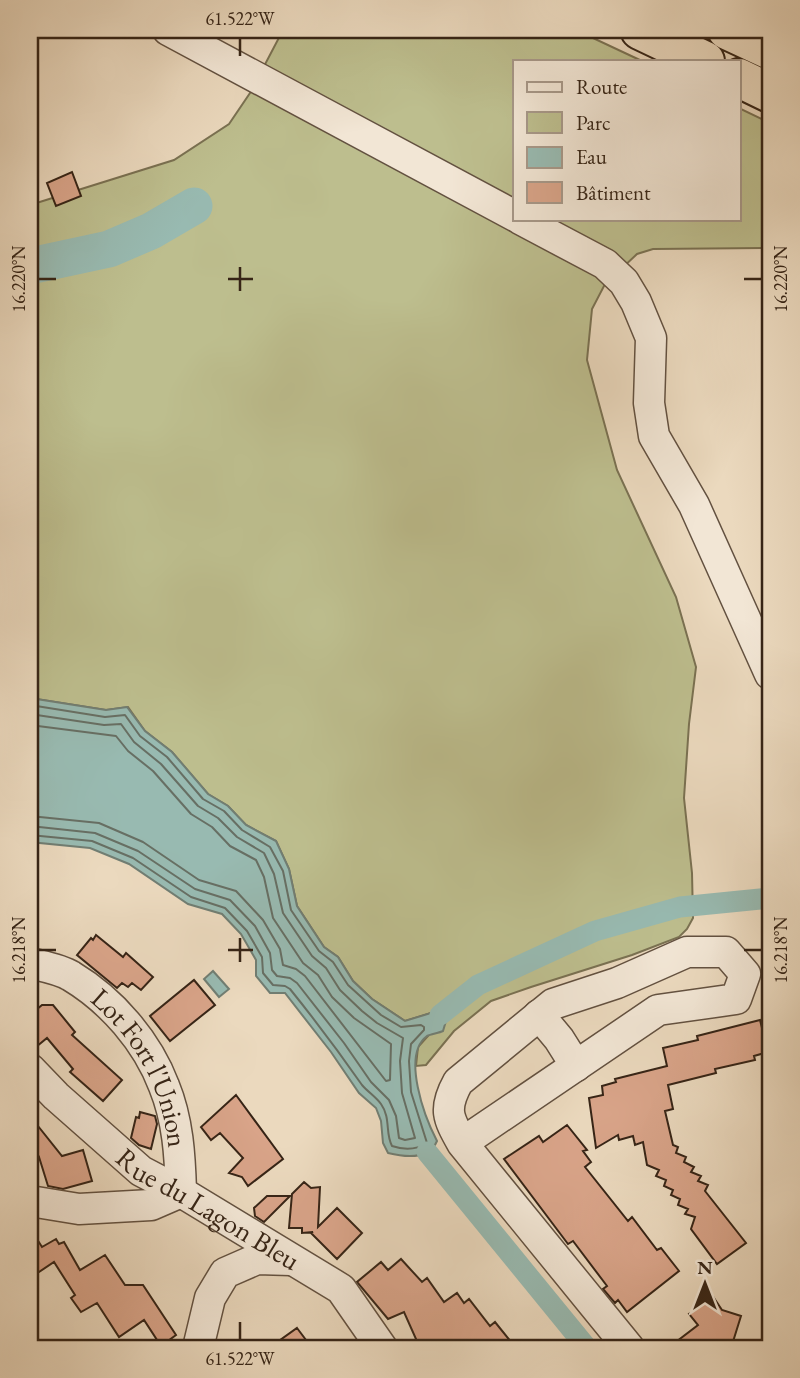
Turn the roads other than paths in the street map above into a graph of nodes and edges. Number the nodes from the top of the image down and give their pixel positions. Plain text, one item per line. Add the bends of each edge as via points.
1 (168, 30) edge
2 (640, 30) edge
3 (727, 30) edge
4 (770, 50) edge
5 (703, 60) edge
6 (740, 78) edge
7 (770, 93) edge
8 (513, 215) edge
9 (522, 220) edge
10 (770, 674) edge
11 (30, 963) edge
12 (617, 983) junction
13 (539, 1015) junction
14 (641, 1022) junction
15 (576, 1066) junction
16 (30, 1069) edge
17 (462, 1143) junction
18 (181, 1192) junction
19 (30, 1201) edge
20 (291, 1260) junction
21 (198, 1348) edge
22 (382, 1348) edge
23 (629, 1348) edge

1 - 8 street
2 - 5 highway
3 - 4 highway
6 - 7 highway
9 - 10 street via 605,264 636,302 651,338 649,403 654,436 694,505
11 - 18 street, Lot Fort l'Union via 69,974 110,1005 138,1038 164,1085 174,1120
12 - 13 street via 553,1004
12 - 14 street via 635,1001
12 - 14 street via 687,952 726,952 744,974 736,999 658,1010
13 - 15 street
13 - 17 street via 458,1082 448,1100 449,1119
14 - 15 street
15 - 17 street
16 - 18 street, Rue du Lagon Bleu via 141,1171
17 - 23 street
18 - 19 street, Lot Fort l'Union via 151,1205 79,1209
18 - 20 street, Rue du Lagon Bleu
20 - 21 street via 257,1259 225,1273 210,1298
20 - 22 street, Rue du Lagon Bleu via 341,1289

